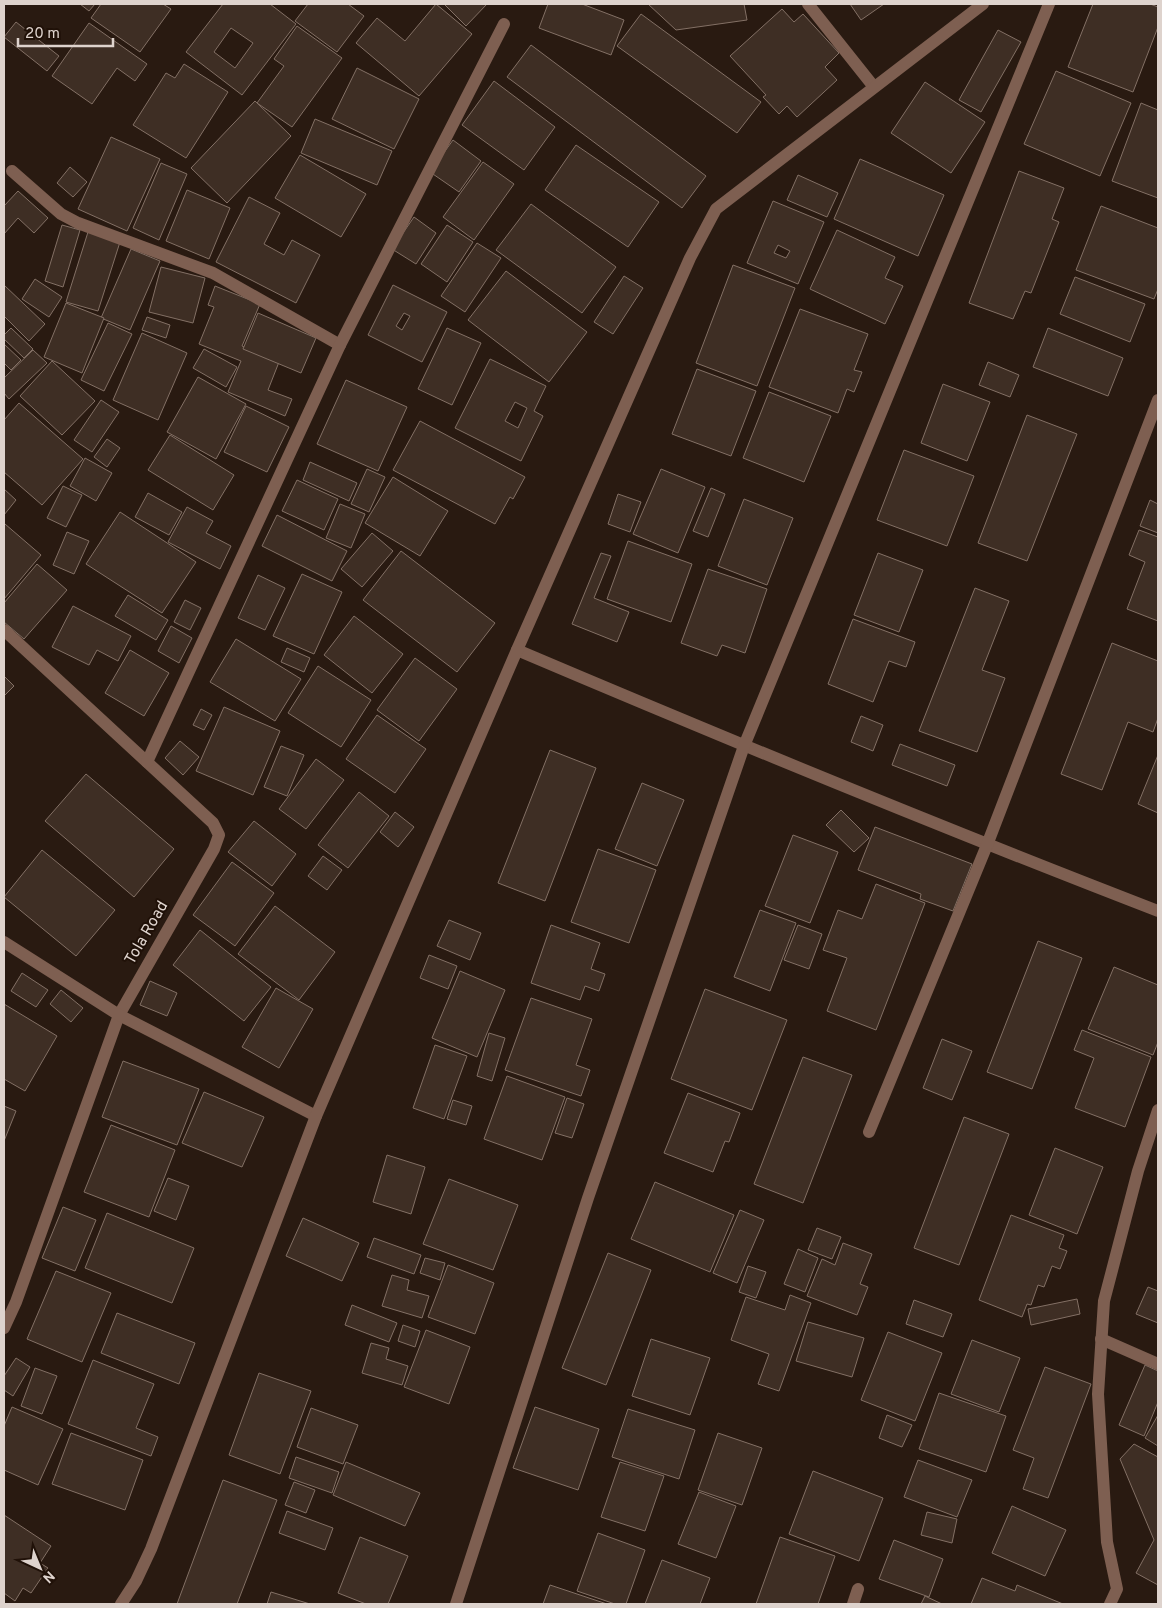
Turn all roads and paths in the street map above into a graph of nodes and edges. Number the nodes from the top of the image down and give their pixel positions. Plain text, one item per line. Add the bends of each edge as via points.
1 (808, 4) edge
2 (982, 4) edge
3 (1049, 4) edge
4 (504, 24) dead end
5 (874, 87) junction
6 (12, 171) dead end
7 (340, 345) junction
8 (1158, 400) edge
9 (4, 630) edge
10 (517, 650) junction
11 (744, 746) junction
12 (147, 762) junction
13 (987, 845) junction
14 (1158, 912) edge
15 (4, 942) edge
16 (119, 1015) junction
17 (1158, 1110) edge
18 (316, 1116) junction
19 (869, 1132) dead end
20 (4, 1328) edge
21 (1101, 1340) junction
22 (1158, 1364) edge
23 (858, 1589) dead end
24 (121, 1604) edge
25 (456, 1604) edge
26 (853, 1604) edge
27 (1110, 1604) edge

1 - 5 street
2 - 5 street
3 - 11 street
4 - 7 street
5 - 10 street via 716,209 690,258
6 - 7 street via 61,214 213,273
7 - 12 street
8 - 13 street
9 - 12 street, Tola Road
10 - 11 street
10 - 18 street
11 - 13 street
11 - 25 street via 588,1198
12 - 16 street, Tola Road via 213,823 219,835
13 - 14 street
13 - 19 street
15 - 16 street
16 - 18 street
16 - 20 street, Tola Road
17 - 21 street via 1138,1171 1104,1300
18 - 24 street via 151,1549
21 - 22 street
21 - 27 street via 1098,1394 1107,1542 1117,1589
23 - 26 street

